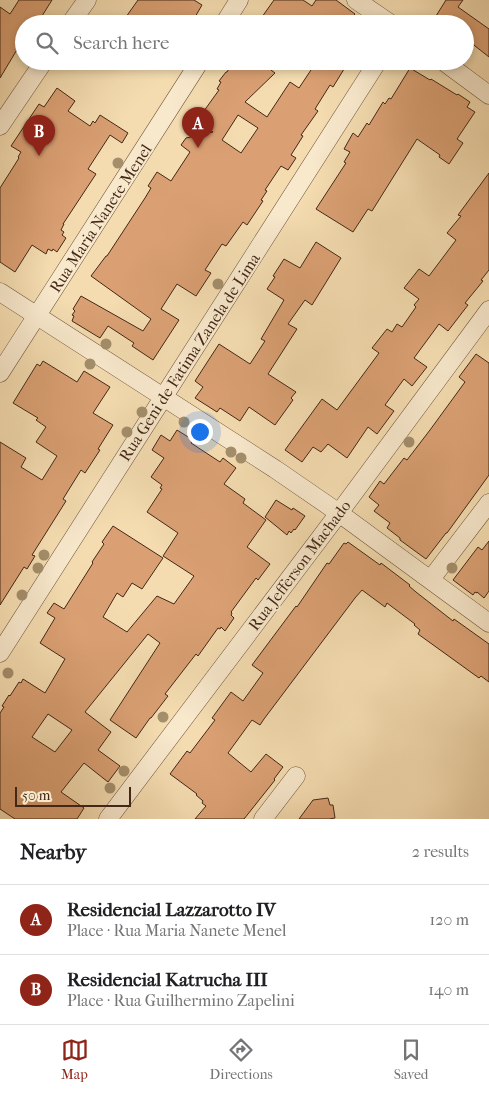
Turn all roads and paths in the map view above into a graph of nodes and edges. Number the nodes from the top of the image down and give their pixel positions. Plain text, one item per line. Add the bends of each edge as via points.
1 (87, 0) edge
2 (239, 0) edge
3 (356, 0) edge
4 (76, 15) edge
5 (230, 15) edge
6 (378, 15) edge
7 (38, 70) edge
8 (194, 70) edge
9 (372, 70) edge
10 (455, 70) edge
11 (489, 95) edge
12 (0, 126) edge
13 (0, 292) edge
14 (489, 310) edge
15 (38, 315) junction
16 (0, 373) edge
17 (164, 396) junction
18 (489, 503) edge
19 (339, 512) junction
20 (431, 579) junction
21 (489, 623) edge
22 (0, 653) edge
23 (296, 776) dead end
24 (108, 819) edge
25 (263, 819) edge

1 - 4 street
2 - 5 street
3 - 6 street
7 - 12 street
8 - 15 street, Rua Maria Nanete Menel
9 - 17 street, Rua Geni de Fatima Zanela de Lima
10 - 11 street
13 - 15 street
14 - 19 street, Rua Jefferson Machado
15 - 16 street, Rua Maria Nanete Menel
15 - 17 street
17 - 19 street
17 - 22 street, Rua Geni de Fatima Zanela de Lima
18 - 20 street
19 - 20 street
19 - 24 street, Rua Jefferson Machado
20 - 21 street
23 - 25 street

